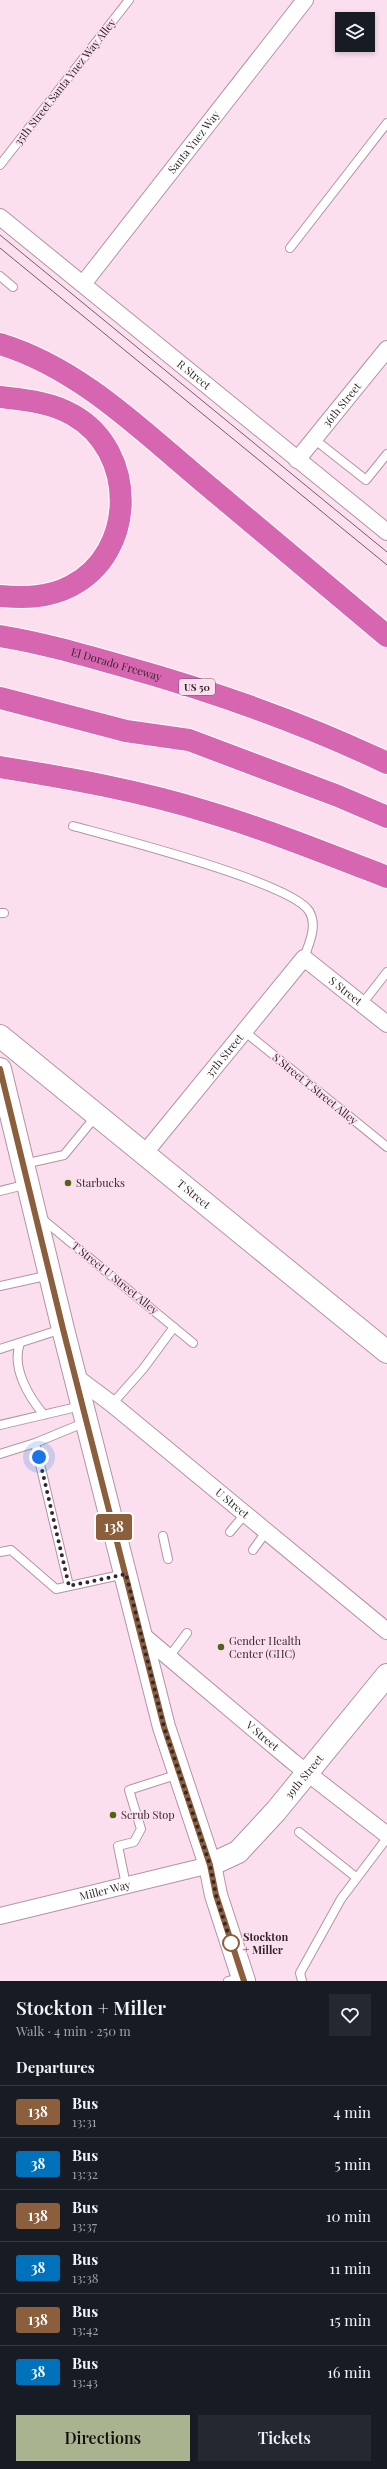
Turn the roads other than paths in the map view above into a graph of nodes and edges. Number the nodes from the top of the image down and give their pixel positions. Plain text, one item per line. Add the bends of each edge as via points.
1 (129, 0) edge
2 (305, 0) edge
3 (387, 123) edge
4 (0, 165) edge
5 (0, 217) edge
6 (290, 248) dead end
7 (0, 276) edge
8 (83, 284) junction
9 (13, 287) dead end
10 (0, 344) edge
11 (387, 349) edge
12 (0, 397) edge
13 (314, 439) junction
14 (387, 454) edge
15 (297, 460) junction
16 (387, 532) edge
17 (0, 596) edge
18 (0, 636) edge
19 (387, 636) edge
20 (0, 698) edge
21 (387, 763) edge
22 (5, 771) edge
23 (387, 817) edge
24 (73, 826) dead end
25 (387, 877) edge
26 (304, 958) junction
27 (387, 972) edge
28 (362, 1004) junction
29 (387, 1024) edge
30 (244, 1031) junction
31 (0, 1036) edge
32 (0, 1069) edge
33 (97, 1116) junction
34 (387, 1147) edge
35 (144, 1154) junction
36 (26, 1174) junction
37 (0, 1191) edge
38 (36, 1214) junction
39 (50, 1275) junction
40 (0, 1286) edge
41 (174, 1327) junction
42 (63, 1329) junction
43 (193, 1343) dead end
44 (20, 1344) junction
45 (0, 1349) edge
46 (387, 1352) edge
47 (76, 1377) junction
48 (112, 1404) junction
49 (85, 1414) junction
50 (44, 1415) junction
51 (0, 1425) edge
52 (35, 1443) junction
53 (0, 1454) edge
54 (245, 1514) junction
55 (230, 1532) dead end
56 (266, 1532) junction
57 (163, 1536) dead end
58 (253, 1550) dead end
59 (0, 1552) edge
60 (168, 1559) dead end
61 (126, 1574) junction
62 (69, 1586) junction
63 (387, 1631) edge
64 (187, 1632) dead end
65 (140, 1633) junction
66 (169, 1657) junction
67 (387, 1675) edge
68 (307, 1773) junction
69 (180, 1774) junction
70 (299, 1832) dead end
71 (387, 1837) edge
72 (210, 1865) junction
73 (357, 1878) junction
74 (126, 1885) junction
75 (0, 1916) edge
76 (238, 1980) edge
77 (302, 1981) edge

1 - 4 lane, 35th Street Santa Ynez Way Alley
2 - 8 street, Santa Ynez Way
3 - 6 lane
5 - 8 street, R Street
7 - 9 lane
8 - 15 street, R Street
10 - 19 highway via 22,350 44,361 111,404
11 - 13 street, 36th Street
12 - 17 highway via 57,407 87,425 111,454 118,471 121,507 111,545 101,560 77,582 53,594 28,598
13 - 14 lane via 366,480
13 - 15 street, 36th Street
15 - 16 street, R Street
18 - 21 highway, El Dorado Freeway / US 50 via 44,643 196,686 344,742
20 - 23 highway via 126,732 189,740
22 - 25 highway via 115,789 207,811
24 - 26 lane via 184,856 273,888 296,900 309,910 314,924
26 - 28 street, S Street
26 - 30 street, 37th Street
27 - 28 lane
28 - 29 street, S Street
30 - 34 lane, S Street T Street Alley
30 - 35 street, 37th Street
31 - 33 main road, T Street
32 - 36 main road
33 - 35 main road, T Street
33 - 36 lane via 64,1154
35 - 46 main road, T Street
36 - 37 lane
36 - 38 main road
38 - 39 main road
38 - 41 lane, T Street U Street Alley
39 - 40 lane
39 - 42 main road
41 - 43 lane, T Street U Street Alley
41 - 48 lane via 143,1369
42 - 44 lane
42 - 47 main road
44 - 45 lane
44 - 50 lane via 18,1359 25,1390
47 - 48 street, U Street
47 - 49 main road
48 - 54 street, U Street
49 - 50 lane
49 - 52 lane
49 - 61 main road
50 - 51 lane
52 - 53 lane
52 - 62 lane
54 - 55 lane
54 - 56 street, U Street
56 - 58 lane
56 - 63 street, U Street
57 - 60 lane
59 - 62 lane via 12,1550 56,1589
61 - 62 lane
61 - 65 main road
64 - 66 lane
65 - 66 street, V Street
65 - 69 main road via 164,1727
66 - 68 street, V Street
67 - 68 main road, 39th Street
68 - 71 street, V Street
68 - 72 main road, 39th Street via 238,1852
69 - 72 main road
69 - 74 lane via 129,1790 141,1829 134,1842 118,1846
70 - 73 lane
71 - 73 lane
72 - 74 street, Miller Way
72 - 76 main road
73 - 77 lane via 341,1899 300,1973
74 - 75 street, Miller Way

